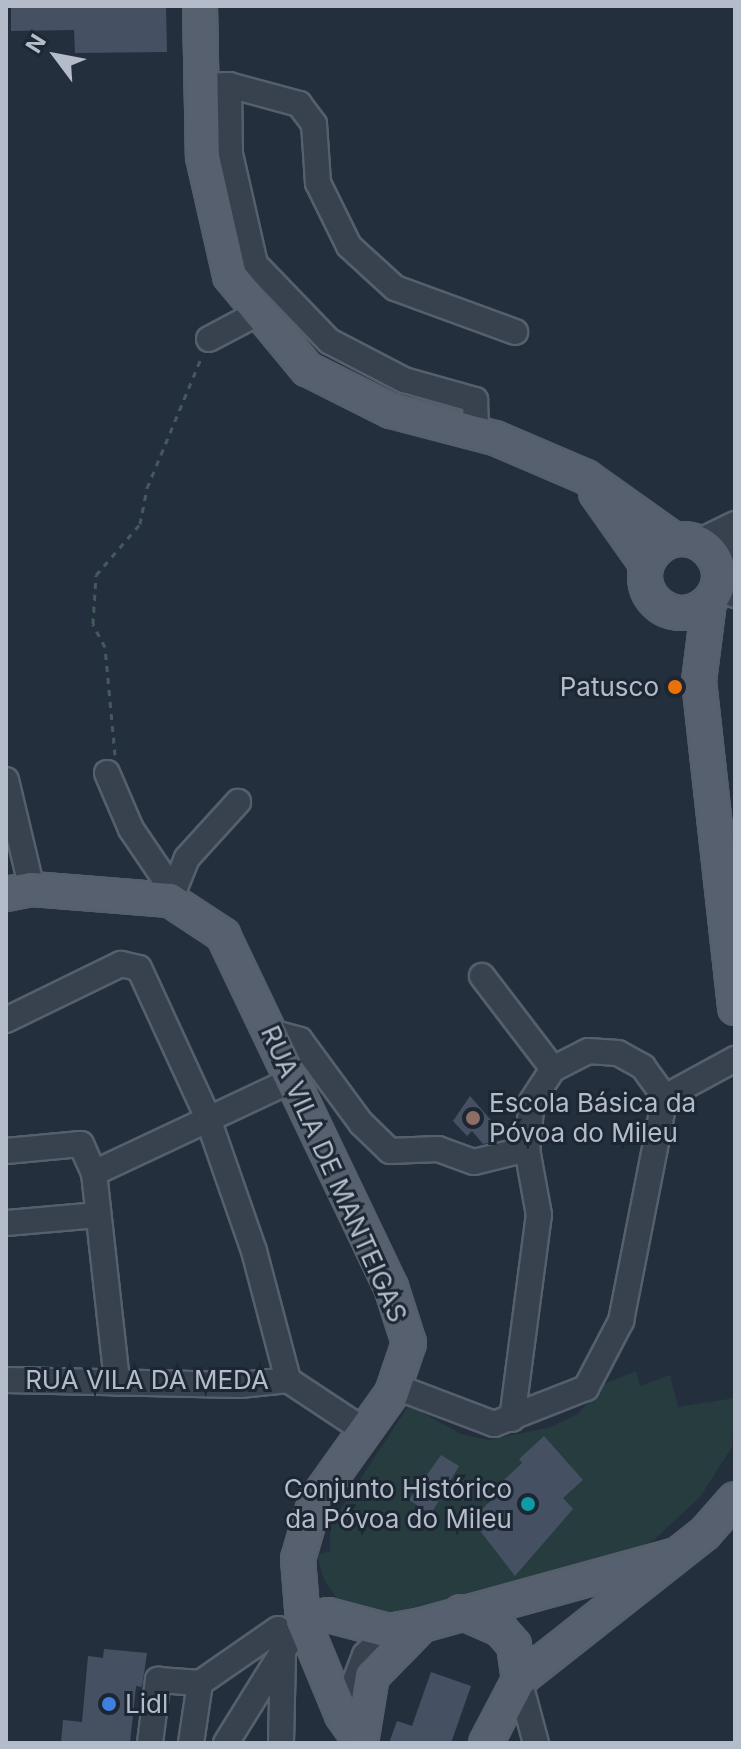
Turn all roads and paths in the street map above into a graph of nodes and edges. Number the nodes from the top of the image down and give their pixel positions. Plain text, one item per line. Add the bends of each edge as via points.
1 (200, 6) edge
2 (215, 86) junction
3 (260, 312) junction
4 (515, 332) dead end
5 (209, 339) joint
6 (476, 432) junction
7 (586, 477) junction
8 (735, 524) edge
9 (685, 540) junction
10 (735, 547) edge
11 (646, 564) junction
12 (719, 590) edge
13 (666, 612) junction
14 (699, 681) junction
15 (111, 765) joint
16 (6, 780) edge
17 (238, 802) dead end
18 (19, 892) edge
19 (170, 900) junction
20 (730, 935) edge
21 (482, 976) dead end
22 (735, 1008) edge
23 (6, 1020) edge
24 (271, 1032) junction
25 (735, 1059) edge
26 (553, 1069) junction
27 (294, 1079) junction
28 (665, 1097) junction
29 (207, 1116) junction
30 (527, 1149) junction
31 (6, 1151) edge
32 (94, 1173) junction
33 (98, 1215) junction
34 (6, 1223) edge
35 (6, 1380) edge
36 (288, 1380) junction
37 (117, 1383) junction
38 (394, 1386) junction
39 (512, 1419) junction
40 (365, 1431) junction
41 (735, 1499) edge
42 (673, 1556) junction
43 (472, 1616) junction
44 (422, 1625) junction
45 (389, 1631) junction
46 (288, 1636) junction
47 (519, 1680) junction
48 (200, 1683) junction
49 (345, 1729) edge
50 (361, 1742) edge
51 (150, 1743) edge
52 (191, 1743) edge
53 (226, 1743) edge
54 (281, 1743) edge
55 (371, 1743) edge
56 (486, 1743) edge
57 (536, 1743) edge

1 - 2 main road
2 - 3 main road via 203,157 230,276
2 - 4 street via 299,104 314,124 318,183 349,246 395,288
2 - 6 street via 255,264 329,341 404,380 475,400
3 - 5 street
3 - 6 main road via 307,369 391,411
5 - 15 path via 147,488 140,524 96,575 93,624 105,647
6 - 7 main road
7 - 9 main road
7 - 11 main road
8 - 9 street
9 - 11 main road
9 - 12 main road via 716,555
10 - 12 street
11 - 13 main road via 647,594
12 - 13 main road via 688,615
12 - 14 main road
13 - 14 main road
14 - 20 main road
15 - 19 street
16 - 18 street
17 - 19 street via 187,858
18 - 19 main road, RUA VILA DE MANTEIGAS
19 - 24 main road, RUA VILA DE MANTEIGAS via 223,935
20 - 22 main road
21 - 26 street
23 - 29 street via 131,964 139,968
24 - 27 main road, RUA VILA DE MANTEIGAS
24 - 30 street via 300,1040 361,1123 390,1151 438,1149 474,1162
25 - 28 street
26 - 28 street via 588,1051 618,1053 643,1067
26 - 30 street via 532,1101
27 - 29 street
27 - 38 main road, RUA VILA DE MANTEIGAS via 391,1287 409,1343
28 - 39 street via 621,1321 586,1388
29 - 32 street
29 - 36 street via 254,1251
30 - 39 street via 539,1215
31 - 32 street via 81,1144
32 - 33 street
33 - 34 street
33 - 37 street
35 - 37 street, RUA VILA DA MEDA
36 - 37 street, RUA VILA DA MEDA
36 - 40 street
38 - 39 street via 494,1424
38 - 40 main road, RUA VILA DE MANTEIGAS
40 - 46 main road, RUA VILA DE MANTEIGAS via 315,1501 298,1559
41 - 42 main road
42 - 43 main road
42 - 47 main road
43 - 44 main road
43 - 47 main road via 514,1645
43 - 55 main road via 406,1654 377,1700
44 - 45 main road
44 - 50 main road via 372,1676
45 - 46 main road via 328,1615
45 - 49 street via 365,1655
46 - 48 street
46 - 49 main road, RUA VILA DE MANTEIGAS
46 - 53 street
46 - 54 street
47 - 56 main road
47 - 57 street
48 - 51 street via 158,1680
48 - 52 street
49 - 50 main road, RUA VILA DE MANTEIGAS

